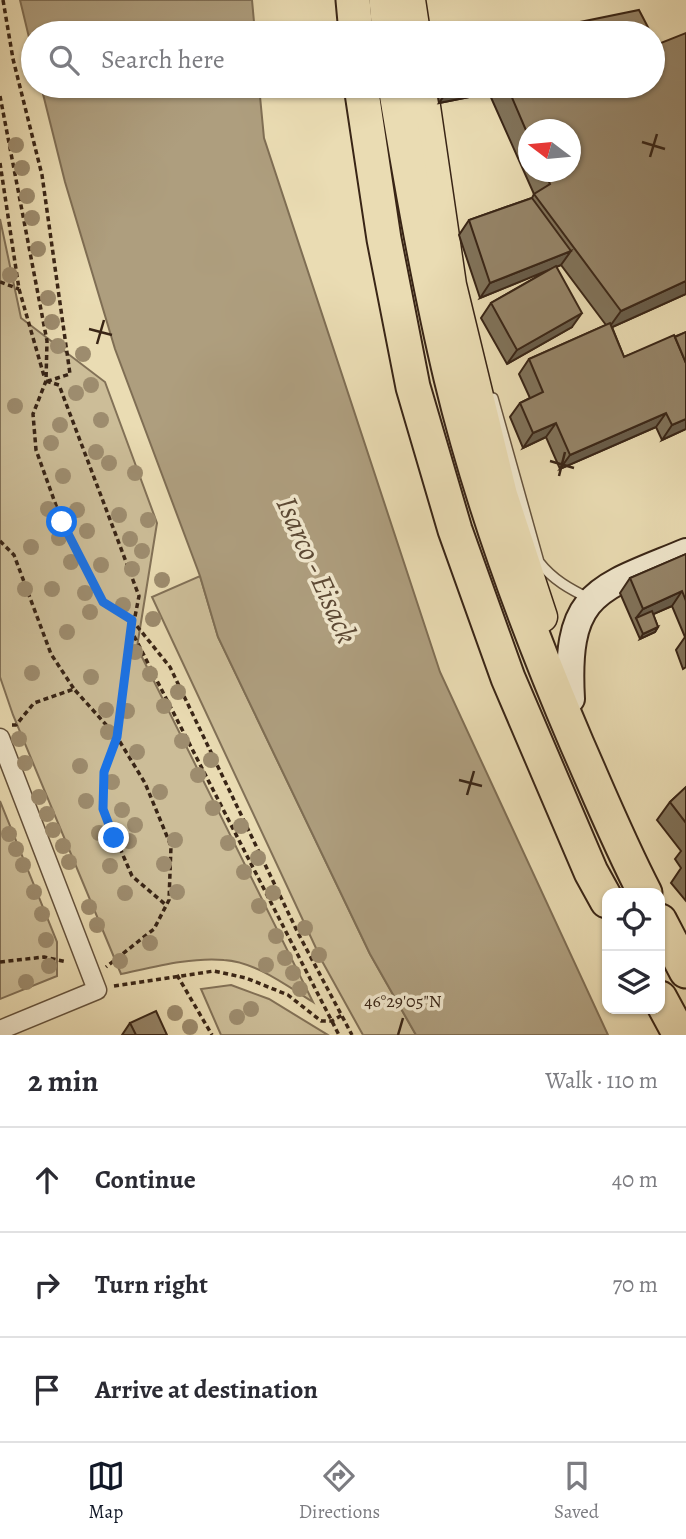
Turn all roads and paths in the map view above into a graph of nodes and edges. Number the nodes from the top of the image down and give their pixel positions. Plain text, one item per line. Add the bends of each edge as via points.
1 (3, 0) edge
2 (353, 0) edge
3 (386, 0) edge
4 (410, 0) edge
5 (355, 21) edge
6 (388, 21) edge
7 (413, 21) edge
8 (21, 90) edge
9 (0, 96) edge
10 (23, 98) edge
11 (363, 98) edge
12 (397, 98) edge
13 (424, 98) edge
14 (0, 163) edge
15 (0, 282) edge
16 (19, 289) junction
17 (46, 382) junction
18 (492, 393) dead end
19 (0, 541) edge
20 (686, 552) edge
21 (590, 599) junction
22 (132, 620) junction
23 (132, 632) junction
24 (74, 690) junction
25 (571, 699) junction
26 (4, 732) edge
27 (117, 737) junction
28 (642, 888) edge
29 (654, 888) edge
30 (602, 892) edge
31 (166, 905) junction
32 (665, 912) edge
33 (665, 930) edge
34 (65, 951) dead end
35 (686, 954) edge
36 (101, 955) dead end
37 (0, 962) edge
38 (686, 971) edge
39 (177, 975) junction
40 (97, 990) junction
41 (665, 1007) edge
42 (342, 1015) junction
43 (332, 1021) junction
44 (0, 1030) edge
45 (212, 1035) edge
46 (339, 1035) edge
47 (352, 1035) edge
48 (680, 1035) edge

1 - 8 path
2 - 5 highway
3 - 6 highway
4 - 7 main road
9 - 17 path via 47,341
10 - 17 path via 43,175 70,374
11 - 30 highway via 413,387 455,530 508,678
12 - 28 highway via 419,233 452,380 491,522 543,664
13 - 25 main road via 454,298 502,495
14 - 16 path
15 - 16 path
16 - 17 path
17 - 22 path via 59,385 139,596
17 - 22 path via 33,414 36,450 62,522 103,602
18 - 21 lane via 539,562 567,588
19 - 24 path via 14,555 51,654
20 - 21 main road via 610,584
21 - 25 main road via 573,636
22 - 23 path
22 - 42 path via 170,667
23 - 27 path
23 - 43 path
24 - 26 path via 34,703
24 - 27 path
25 - 29 main road
26 - 40 street
27 - 31 path via 145,783 172,846
27 - 31 path via 104,772 103,809 132,876
31 - 36 path via 154,929 106,967
32 - 35 main road
33 - 38 highway
34 - 37 path via 68,962 44,957
39 - 40 path
39 - 43 path via 214,971 246,978 288,995 321,1021
39 - 45 path
40 - 44 street
41 - 48 highway
42 - 43 path
42 - 47 path
43 - 46 path

